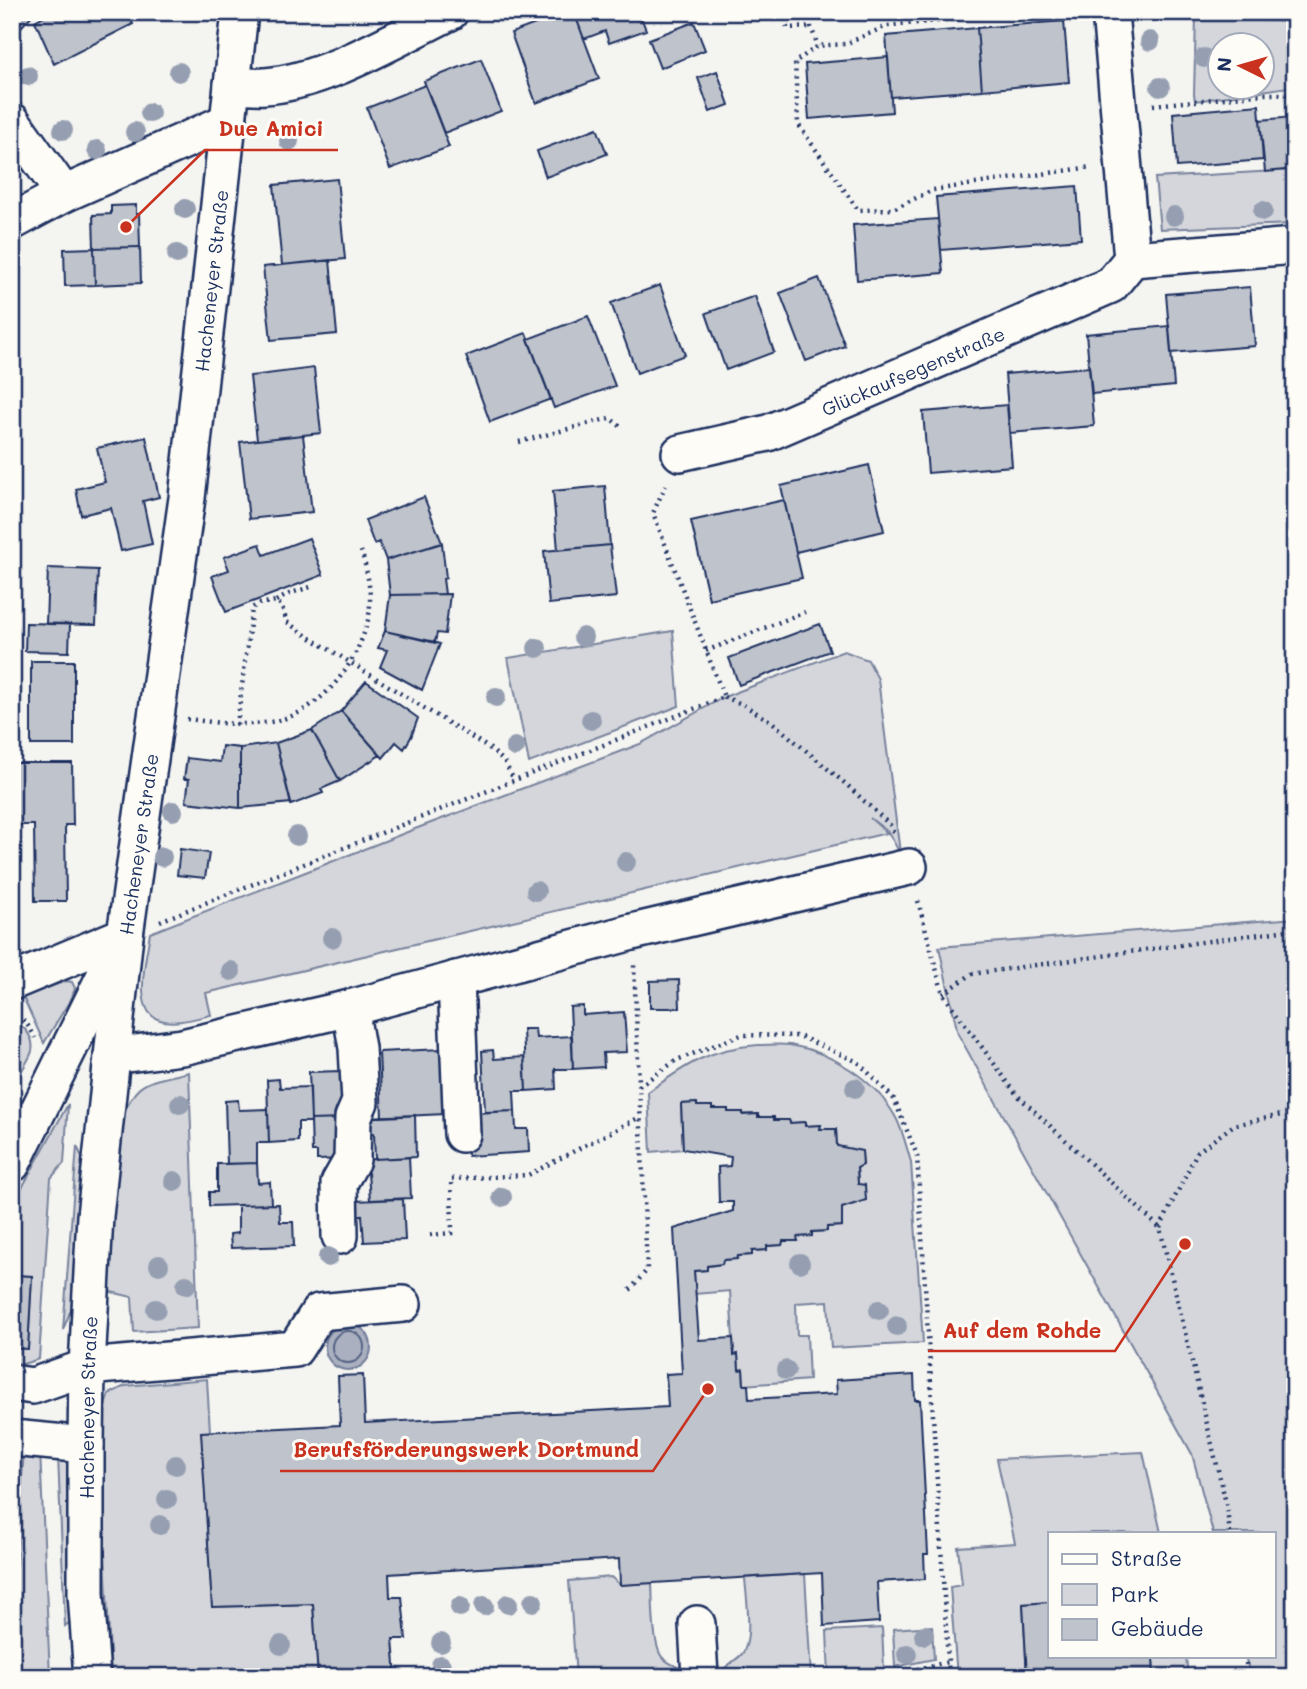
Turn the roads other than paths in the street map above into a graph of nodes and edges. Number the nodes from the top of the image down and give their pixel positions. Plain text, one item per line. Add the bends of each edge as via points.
1 (240, 12) edge
2 (450, 12) edge
3 (1110, 12) edge
4 (232, 85) junction
5 (12, 121) edge
6 (229, 121) junction
7 (64, 194) junction
8 (12, 222) edge
9 (1295, 246) edge
10 (1132, 259) junction
11 (680, 453) road end
12 (909, 867) road end
13 (125, 935) junction
14 (456, 979) junction
15 (12, 982) edge
16 (350, 1007) junction
17 (112, 1056) junction
18 (462, 1135) dead end
19 (12, 1164) edge
20 (340, 1236) dead end
21 (403, 1304) dead end
22 (87, 1367) junction
23 (12, 1383) edge
24 (12, 1438) edge
25 (86, 1445) junction
26 (696, 1624) dead end
27 (92, 1677) edge
28 (700, 1677) edge

1 - 4 street, Hacheneyer Straße
2 - 4 street via 329,70 265,86
3 - 10 street
4 - 6 street, Hacheneyer Straße
5 - 7 street
6 - 7 street
6 - 13 street, Hacheneyer Straße via 187,498
7 - 8 street
9 - 10 street
10 - 11 street, Glückaufsegenstraße via 1111,285 768,433
12 - 14 street
13 - 15 street
13 - 17 street, Hacheneyer Straße
13 - 19 street
14 - 16 street
14 - 18 street
16 - 17 street via 182,1047
16 - 20 street via 360,1102 353,1118 352,1160 339,1183
17 - 22 street, Hacheneyer Straße via 95,1216
21 - 22 street via 319,1312 295,1349
22 - 23 street via 33,1386
22 - 25 street, Hacheneyer Straße
24 - 25 street
25 - 27 street, Hacheneyer Straße via 86,1593
26 - 28 street

